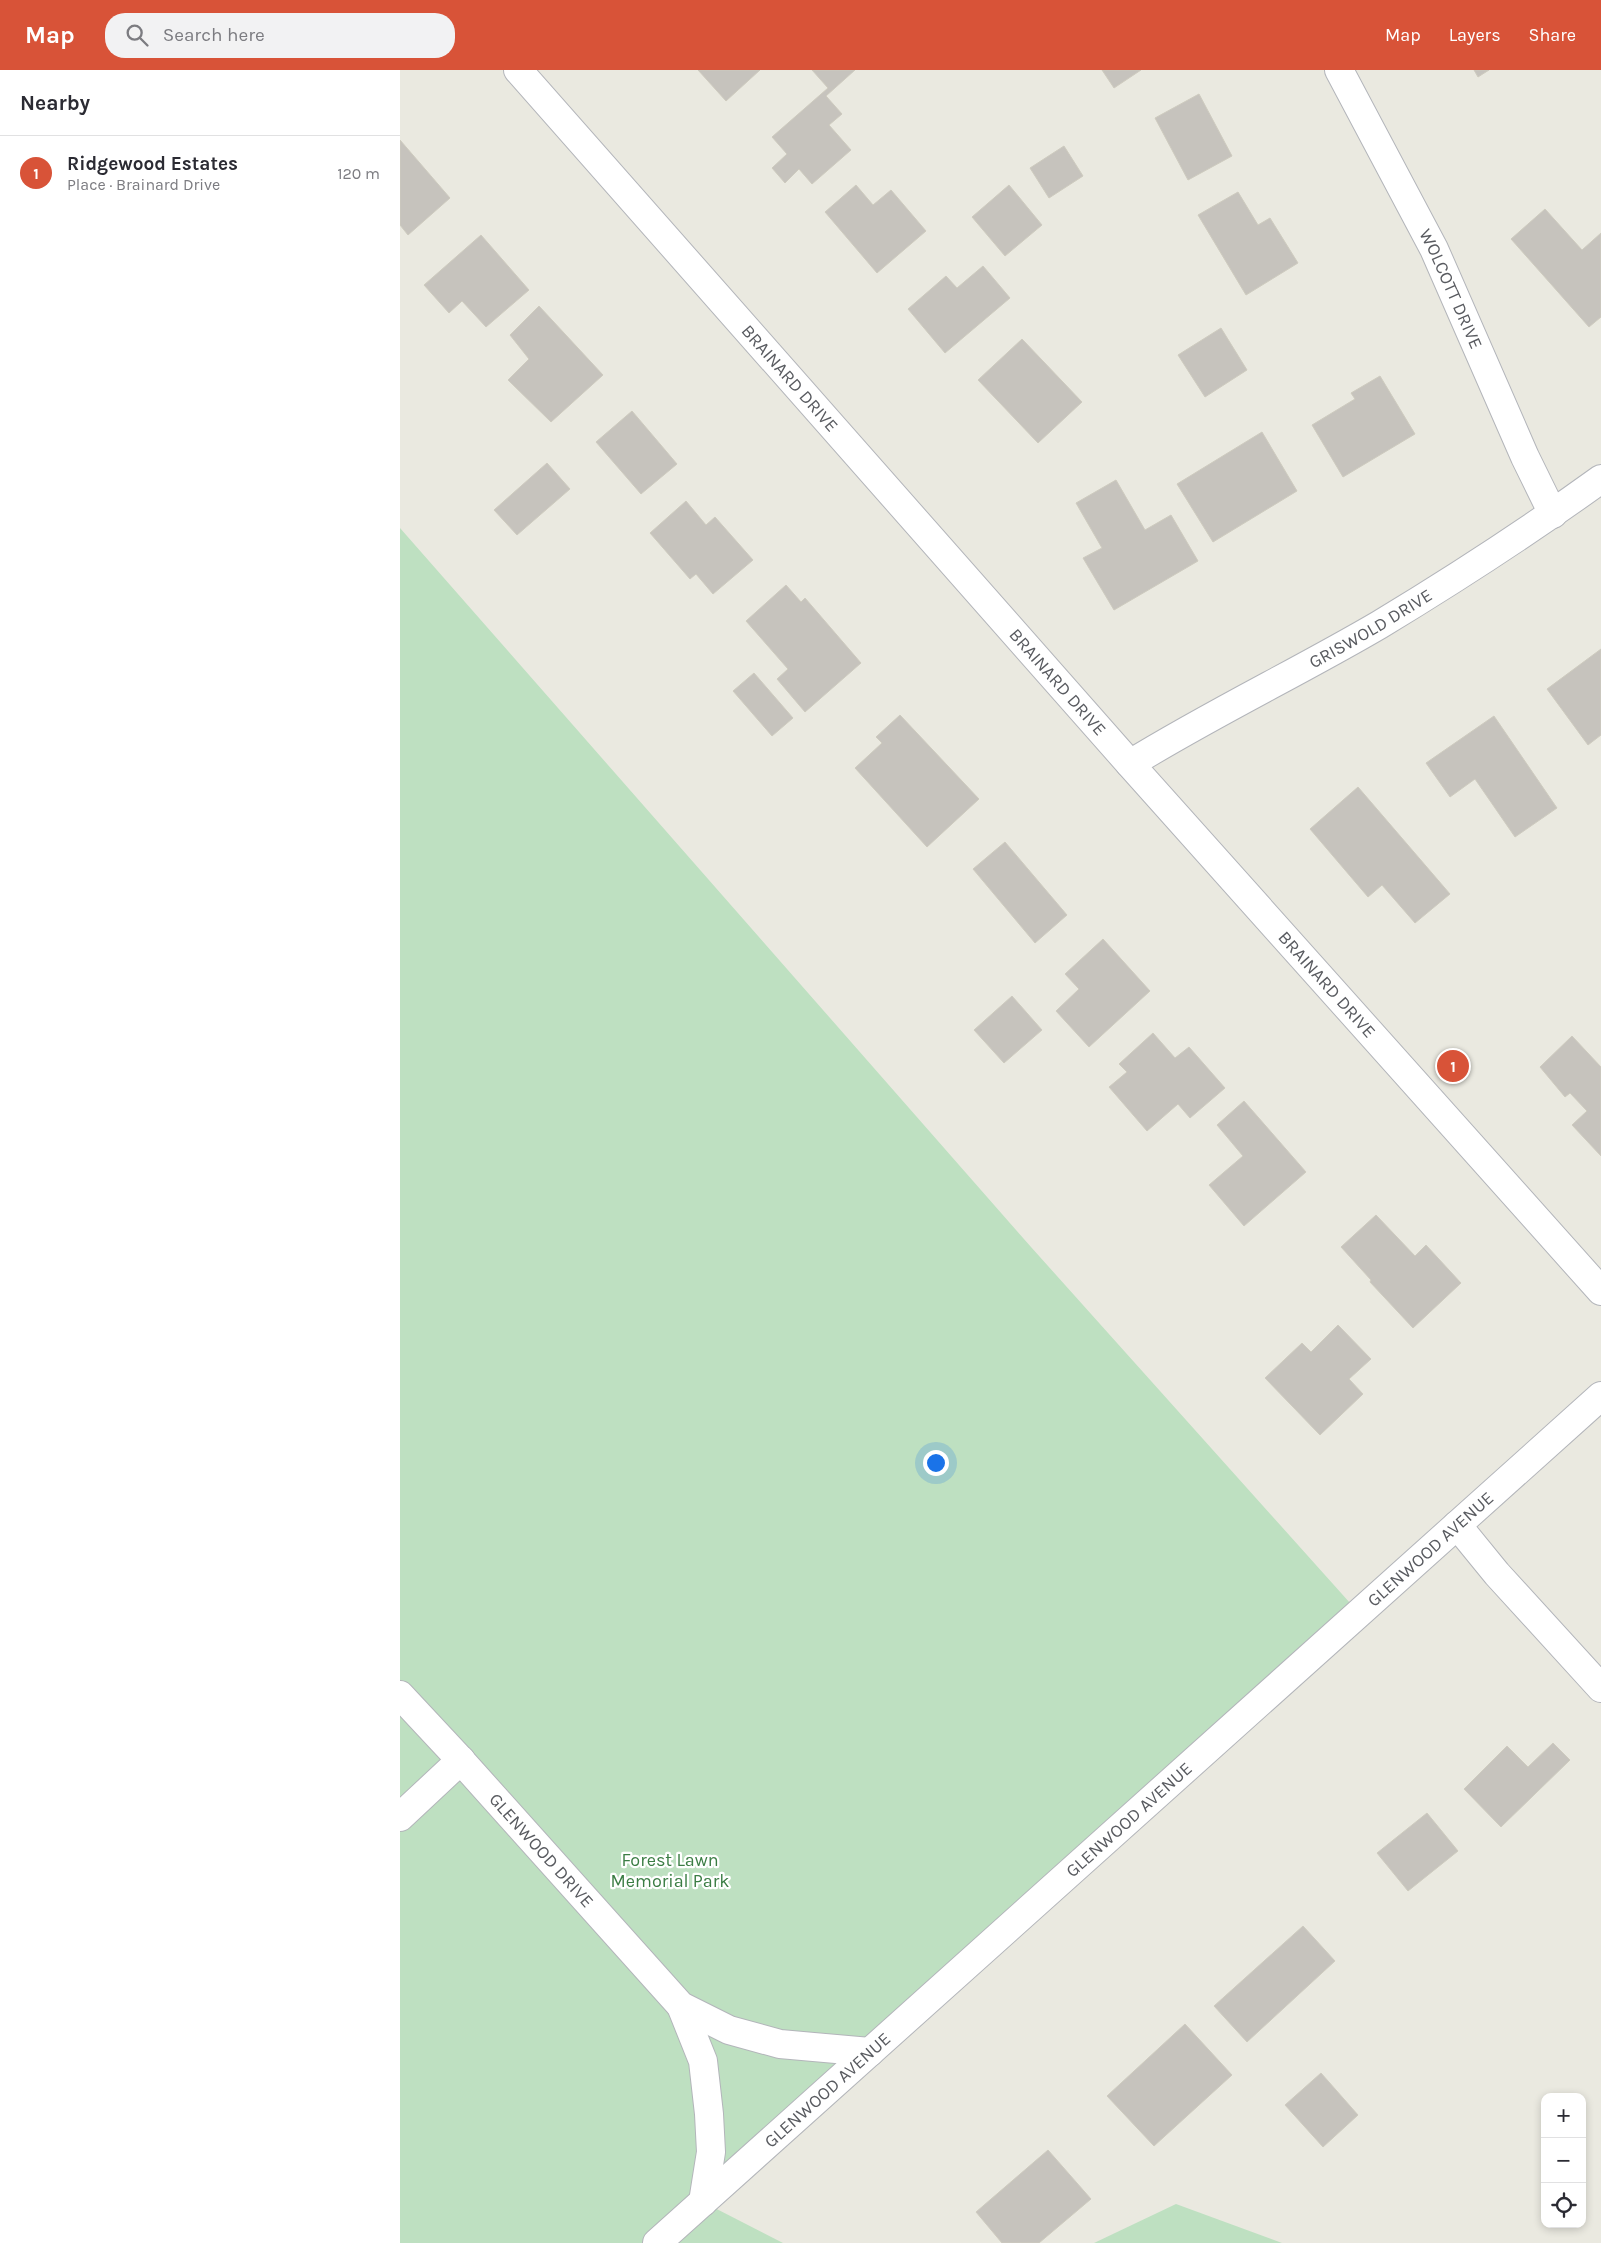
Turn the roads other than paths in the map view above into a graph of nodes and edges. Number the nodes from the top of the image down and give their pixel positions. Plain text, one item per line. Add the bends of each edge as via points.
1 (518, 70) edge
2 (1339, 70) edge
3 (1601, 479) edge
4 (1553, 514) junction
5 (1130, 764) junction
6 (1601, 1291) edge
7 (1601, 1396) edge
8 (1457, 1525) junction
9 (1601, 1688) edge
10 (400, 1695) edge
11 (461, 1760) junction
12 (400, 1817) edge
13 (682, 2006) junction
14 (870, 2052) junction
15 (702, 2202) junction
16 (657, 2243) edge

1 - 5 street, BRAINARD DRIVE
2 - 4 street, WOLCOTT DRIVE via 1434,249
3 - 4 street, GRISWOLD DRIVE
4 - 5 street, GRISWOLD DRIVE via 1378,626 1188,728
5 - 6 street, BRAINARD DRIVE
7 - 8 street, GLENWOOD AVENUE
8 - 9 street
8 - 14 street, GLENWOOD AVENUE
10 - 11 street, GLENWOOD DRIVE
11 - 12 street
11 - 13 street, GLENWOOD DRIVE
13 - 14 street, GLENWOOD DRIVE via 729,2030 780,2044
13 - 15 street, GLENWOOD DRIVE via 703,2061 710,2114 711,2152
14 - 15 street, GLENWOOD AVENUE
15 - 16 street, GLENWOOD AVENUE

